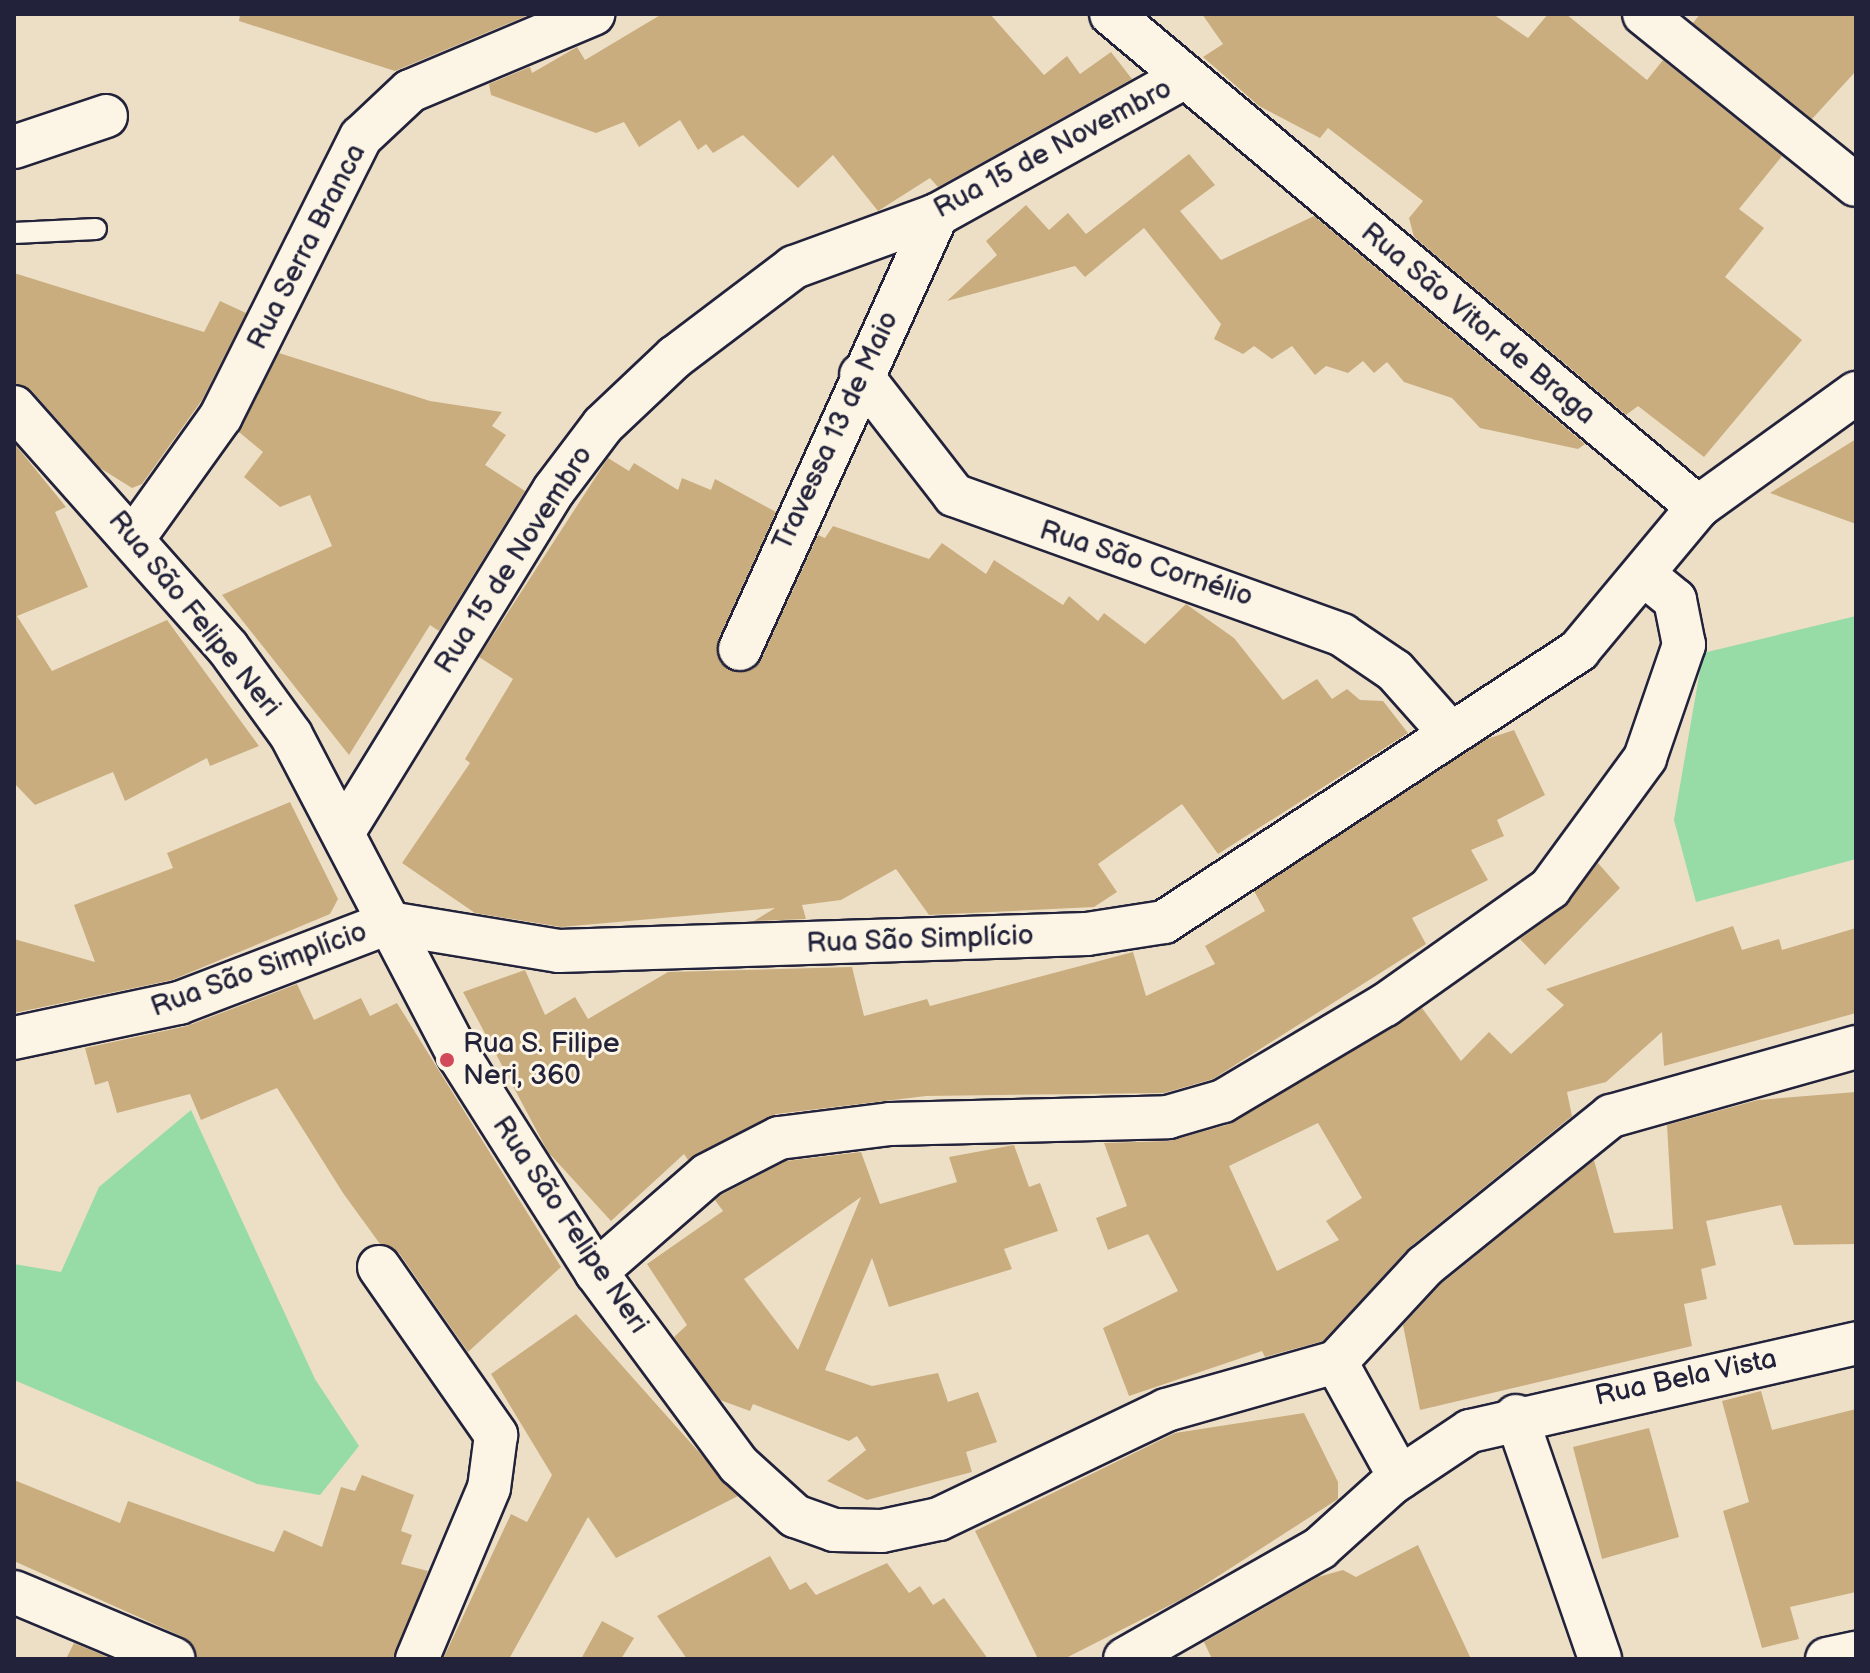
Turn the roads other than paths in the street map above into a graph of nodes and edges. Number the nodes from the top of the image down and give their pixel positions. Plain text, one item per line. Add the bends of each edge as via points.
1 (593, 14) edge
2 (1111, 14) edge
3 (1644, 14) edge
4 (1183, 78) junction
5 (106, 116) dead end
6 (14, 147) edge
7 (1856, 185) edge
8 (937, 215) junction
9 (96, 229) dead end
10 (14, 233) edge
11 (861, 375) junction
12 (1856, 393) edge
13 (14, 407) edge
14 (1698, 507) junction
15 (133, 539) junction
16 (1643, 574) junction
17 (740, 649) dead end
18 (1450, 733) junction
19 (346, 828) junction
20 (389, 923) junction
21 (14, 1038) edge
22 (1856, 1047) edge
23 (379, 1267) dead end
24 (596, 1272) junction
25 (1856, 1343) edge
26 (1336, 1362) junction
27 (1516, 1416) junction
28 (1400, 1478) junction
29 (14, 1592) edge
30 (1856, 1653) edge
31 (174, 1659) edge
32 (417, 1659) edge
33 (1125, 1659) edge
34 (1600, 1659) edge
35 (1827, 1659) edge

1 - 15 street, Rua Serra Branca via 410,91 361,137 221,416
2 - 4 street, Rua São Vitor de Braga
3 - 7 street
4 - 8 street, Rua 15 de Novembro
4 - 14 street, Rua São Vitor de Braga
5 - 6 street
8 - 11 street, Travessa 13 de Maio
8 - 19 street, Rua 15 de Novembro via 794,267 675,357 603,425 546,503
9 - 10 lane
11 - 17 street, Travessa 13 de Maio
11 - 18 street, Rua São Cornélio via 954,495 1342,635 1395,671
12 - 14 street
13 - 15 street, Rua São Felipe Neri
14 - 16 street, Rua São Simplício
15 - 19 street, Rua São Felipe Neri via 228,648
16 - 18 street, Rua São Simplício via 1579,650
16 - 24 street via 1675,600 1684,645 1645,758 1550,888 1385,1005 1223,1101 1168,1117 890,1124 779,1138 707,1175
18 - 20 street, Rua São Simplício via 1204,902 1133,930 559,951
19 - 20 street, Rua São Felipe Neri
20 - 21 street, Rua São Simplício via 179,1003
20 - 24 street, Rua São Felipe Neri via 459,1056
22 - 26 street via 1611,1116 1425,1266
23 - 32 street via 496,1435 489,1488
24 - 26 street, Rua São Felipe Neri via 739,1465 795,1516 834,1530 882,1531 939,1519 1166,1410
25 - 27 street, Rua Bela Vista
26 - 28 street
27 - 28 street, Rua Bela Vista via 1470,1431
27 - 34 street
28 - 33 street, Rua Bela Vista via 1320,1548
29 - 31 street
30 - 35 street

